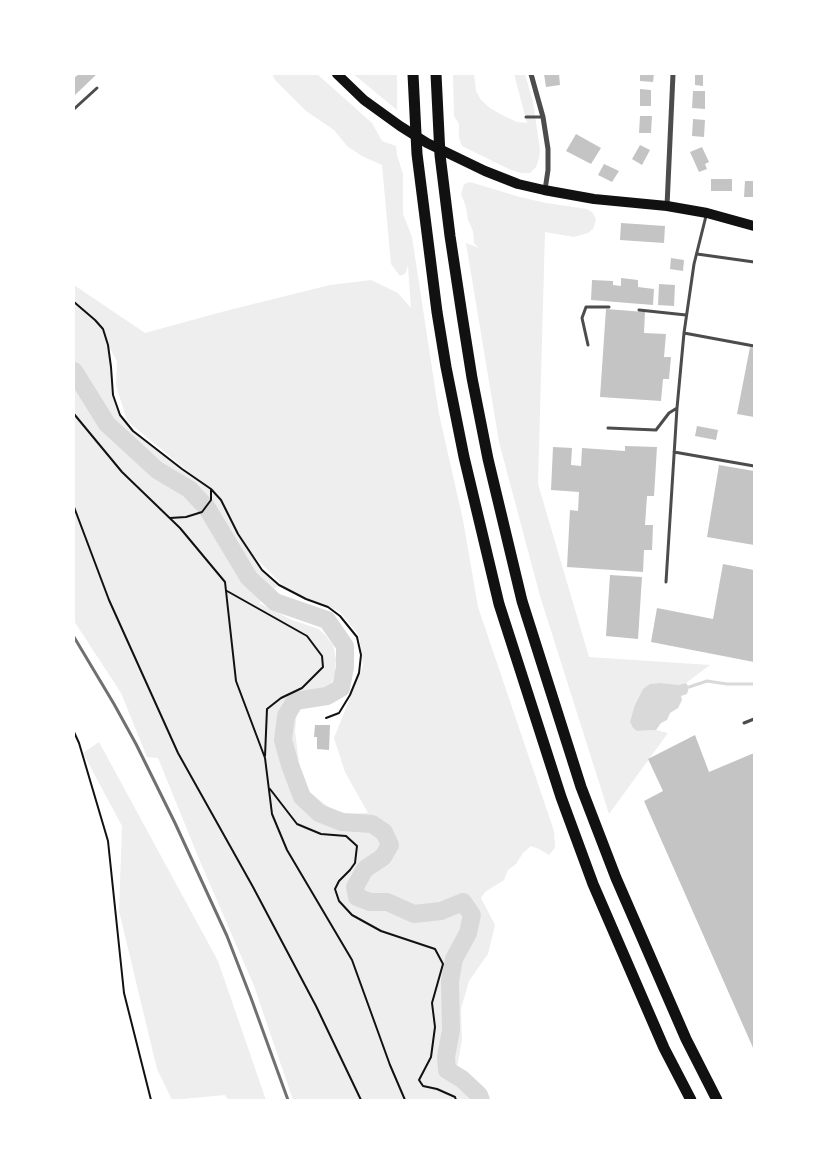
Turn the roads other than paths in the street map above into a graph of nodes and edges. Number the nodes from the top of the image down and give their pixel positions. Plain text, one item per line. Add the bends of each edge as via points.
1 (337, 74) edge
2 (412, 74) edge
3 (436, 74) edge
4 (531, 74) edge
5 (673, 74) edge
6 (96, 88) dead end
7 (74, 109) edge
8 (526, 117) dead end
9 (543, 118) junction
10 (544, 190) junction
11 (667, 206) junction
12 (707, 213) junction
13 (754, 226) edge
14 (697, 254) junction
15 (754, 262) edge
16 (609, 307) dead end
17 (639, 310) dead end
18 (686, 315) junction
19 (684, 333) junction
20 (588, 345) dead end
21 (754, 346) edge
22 (677, 408) junction
23 (608, 428) dead end
24 (674, 452) junction
25 (754, 466) edge
26 (666, 582) dead end
27 (754, 719) edge
28 (744, 724) dead end
29 (691, 1100) edge
30 (717, 1100) edge

1 - 10 highway via 364,100 427,143 485,172
2 - 29 highway via 417,154 442,340 464,457 499,604 561,797 593,884 664,1048
3 - 30 highway via 440,155 472,378 522,601 581,787 616,878 686,1039
4 - 9 street
5 - 11 street
6 - 7 lane
8 - 9 lane
9 - 10 street via 548,149
10 - 11 highway
11 - 12 highway
12 - 13 highway
12 - 14 lane
14 - 15 lane
14 - 18 lane
16 - 20 lane via 586,307 582,318
17 - 18 lane
18 - 19 lane
19 - 21 lane
19 - 22 lane
22 - 23 lane via 656,430
22 - 24 lane
24 - 25 lane
24 - 26 lane
27 - 28 lane

